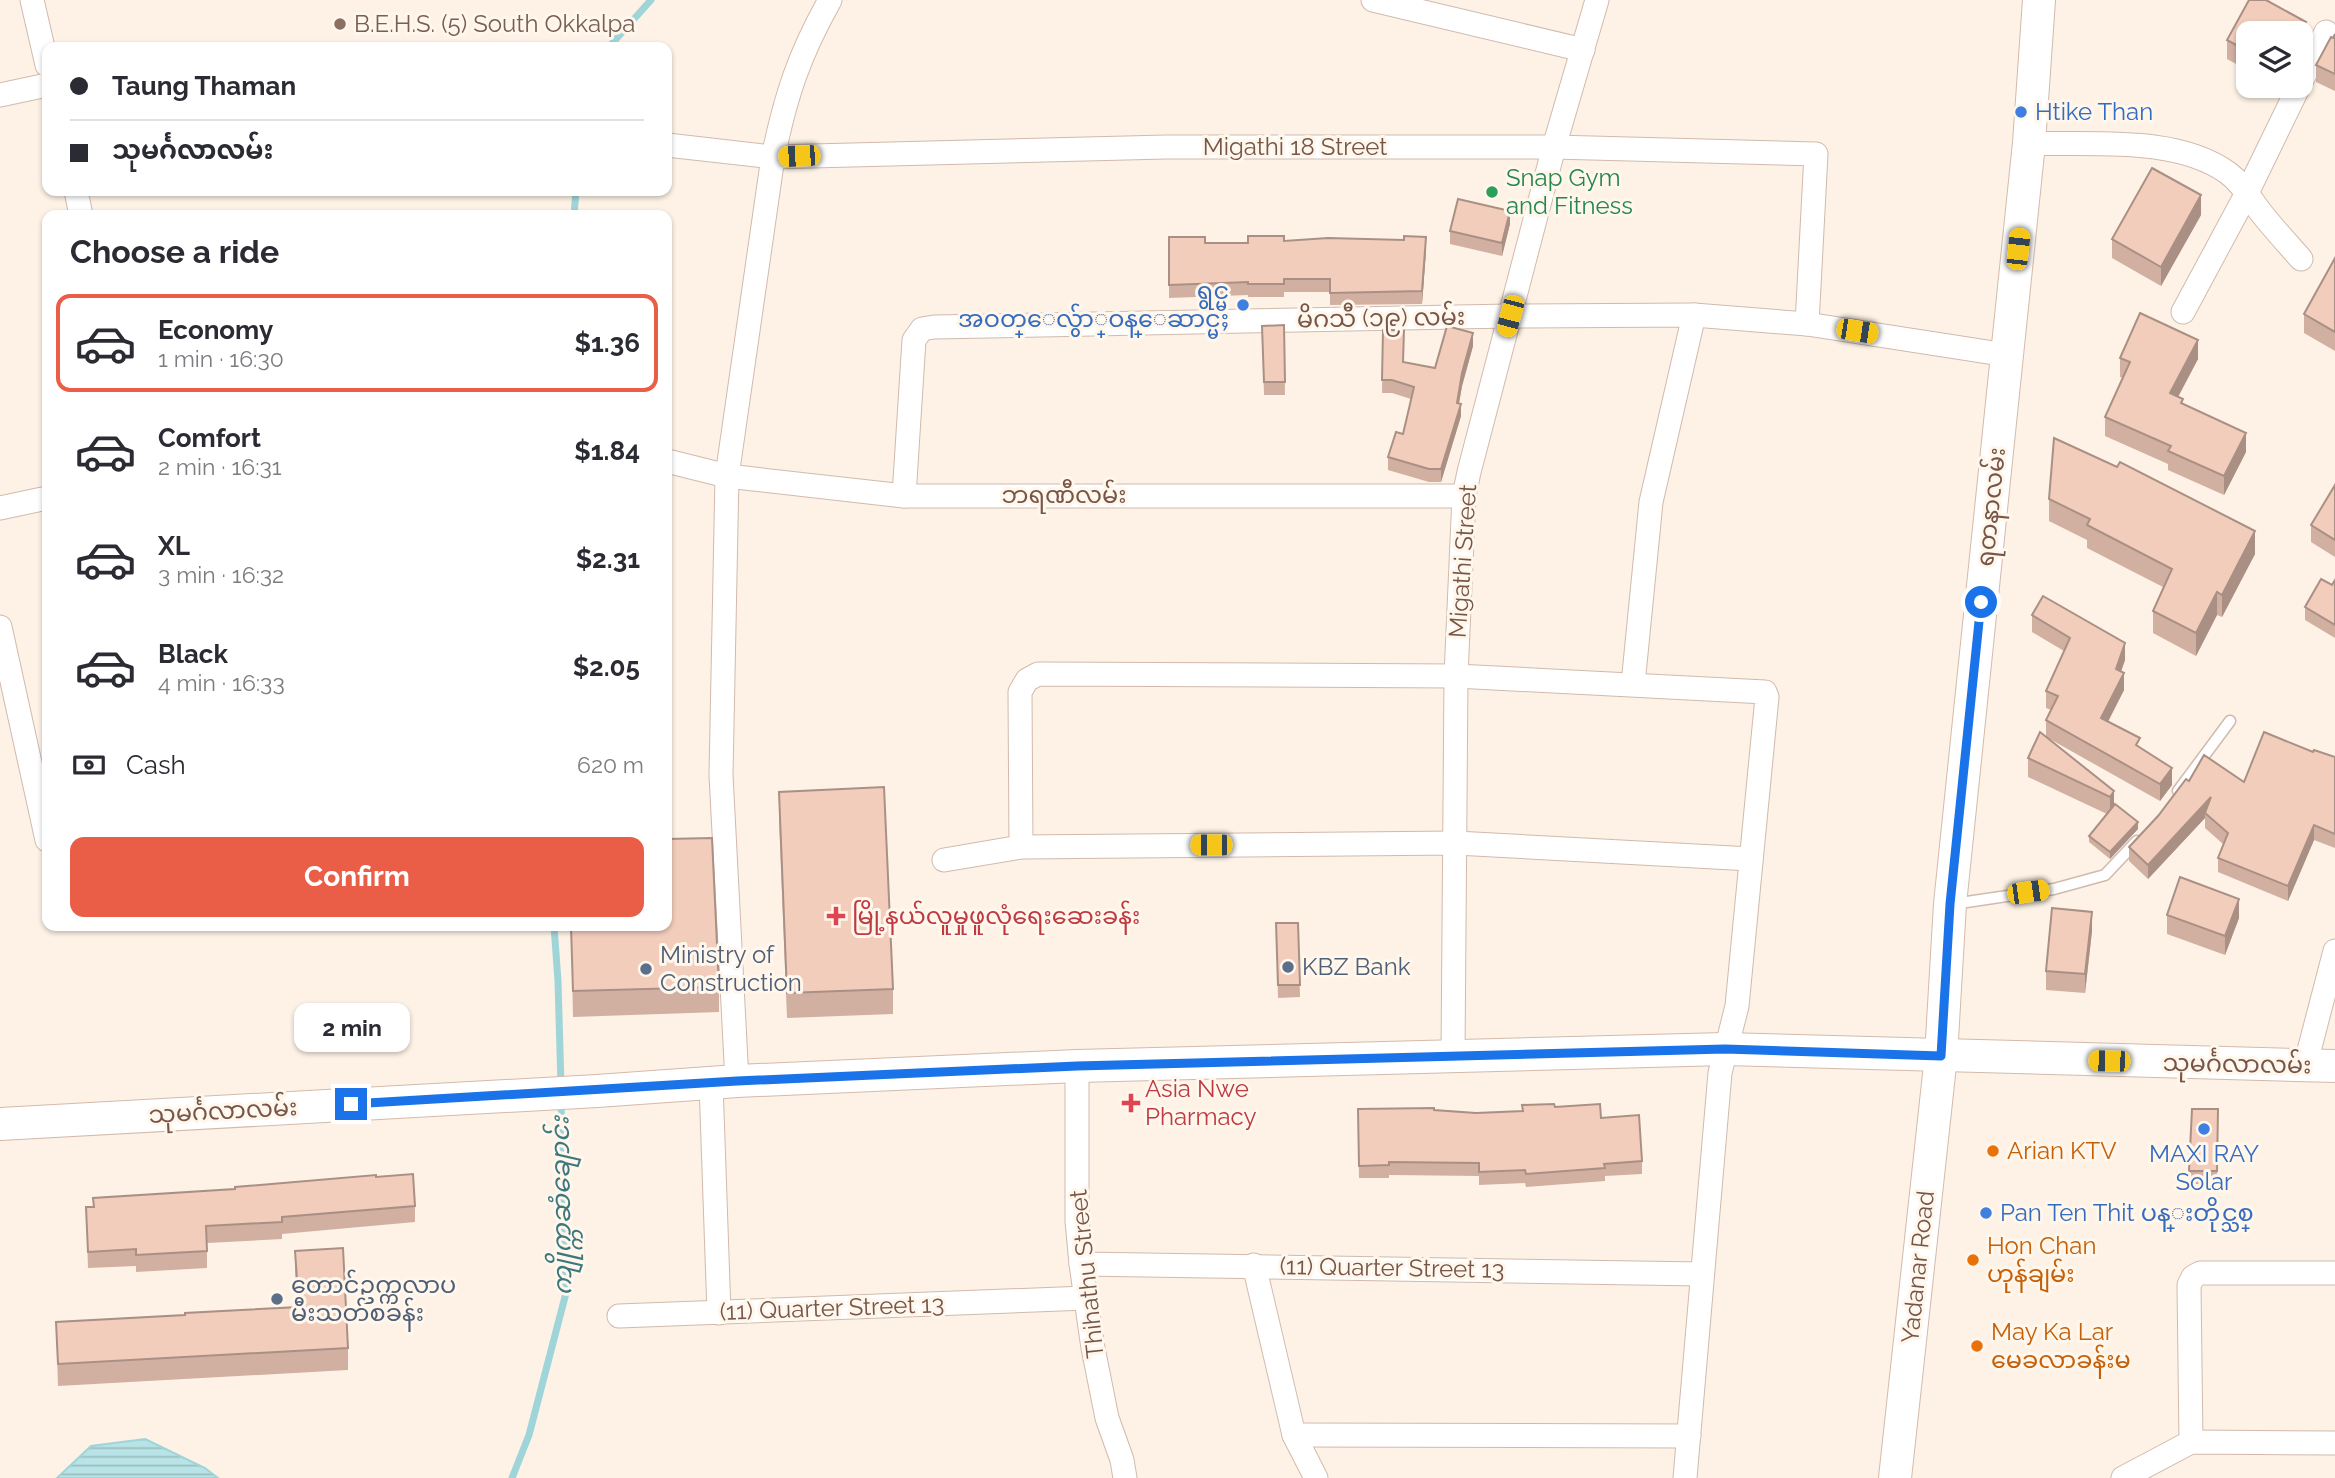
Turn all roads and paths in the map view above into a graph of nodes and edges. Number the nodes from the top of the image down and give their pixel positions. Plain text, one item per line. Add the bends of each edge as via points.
1 (32, 0) edge
2 (830, 0) edge
3 (1373, 0) edge
4 (1597, 0) edge
5 (2039, 0) edge
6 (2326, 32) dead end
7 (42, 43) edge
8 (1583, 50) junction
9 (2313, 58) edge
10 (42, 86) edge
11 (0, 94) edge
12 (2293, 98) edge
13 (2029, 143) junction
14 (672, 146) edge
15 (1554, 147) junction
16 (773, 157) junction
17 (2247, 192) junction
18 (2301, 259) dead end
19 (2183, 312) dead end
20 (1694, 315) junction
21 (1510, 316) junction
22 (1807, 324) junction
23 (2007, 355) junction
24 (672, 462) edge
25 (727, 476) junction
26 (904, 496) junction
27 (1464, 496) junction
28 (42, 499) edge
29 (0, 508) edge
30 (0, 627) edge
31 (1456, 676) junction
32 (1633, 684) junction
33 (2230, 721) dead end
34 (2168, 804) edge
35 (42, 817) edge
36 (2143, 835) edge
37 (1457, 843) junction
38 (1021, 847) junction
39 (1751, 859) junction
40 (944, 860) dead end
41 (1950, 904) junction
42 (2335, 951) edge
43 (1725, 1049) junction
44 (1453, 1056) junction
45 (1941, 1056) junction
46 (1077, 1066) junction
47 (2320, 1066) edge
48 (724, 1082) junction
49 (0, 1124) edge
50 (1082, 1264) junction
51 (1254, 1265) junction
52 (1702, 1273) junction
53 (2335, 1273) edge
54 (1086, 1298) junction
55 (719, 1313) junction
56 (619, 1316) dead end
57 (1294, 1435) junction
58 (1689, 1436) junction
59 (2192, 1442) junction
60 (2335, 1443) edge
61 (1125, 1478) edge
62 (1316, 1478) edge
63 (1685, 1478) edge
64 (1895, 1478) edge
65 (2123, 1478) edge

1 - 7 street
2 - 16 street via 793,77
3 - 8 street
4 - 8 street, Migathi Street
5 - 13 main road, ရတနာလမ်း
6 - 9 street
8 - 15 street, Migathi Street
10 - 11 street
12 - 17 street
13 - 17 street via 2125,145 2180,152 2229,174
13 - 23 main road, ရတနာလမ်း
14 - 16 street, Migathi 18 Street
15 - 16 street, Migathi 18 Street via 1166,147
15 - 21 street, Migathi Street
15 - 22 street, Migathi 18 Street via 1816,154
16 - 25 street
17 - 18 street
17 - 19 street
20 - 21 street, မိဂသီ (၁၉) လမ်း
20 - 22 street, မိဂသီ (၁၉) လမ်း
20 - 32 street via 1655,477
21 - 26 street, မိဂသီ (၁၉) လမ်း via 922,329 914,340
21 - 27 street, Migathi Street
22 - 23 street, မိဂသီ (၁၉) လမ်း
23 - 41 main road, ရတနာလမ်း
24 - 25 street, ဘရဏီလမ်း
25 - 26 street, ဘရဏီလမ်း
25 - 48 street via 721,775
26 - 27 street, ဘရဏီလမ်း
27 - 31 street, Migathi Street
28 - 29 street
30 - 35 street
31 - 32 street
31 - 37 street, Migathi Street
31 - 38 street via 1038,674 1027,680 1020,692
32 - 39 street via 1765,692
33 - 34 lane
36 - 41 lane via 2105,875 2054,889
37 - 38 street
37 - 39 street
37 - 44 street, Migathi Street
38 - 40 street
39 - 43 street via 1737,1006
41 - 45 main road, ရတနာလမ်း
42 - 47 street
43 - 44 main road, သုမင်္ဂလာလမ်း
43 - 45 main road, သုမင်္ဂလာလမ်း
43 - 52 street
44 - 46 main road, သုမင်္ဂလာလမ်း
45 - 47 main road, သုမင်္ဂလာလမ်း
45 - 64 main road, Yadanar Road
46 - 48 main road, သုမင်္ဂလာလမ်း
46 - 50 street, Thihathu Street via 1077,1221
48 - 49 main road, သုမင်္ဂလာလမ်း
48 - 55 street
50 - 51 street, (11) Quarter Street 13
50 - 54 street, Thihathu Street
51 - 52 street, (11) Quarter Street 13
51 - 57 street
52 - 58 street
53 - 59 street via 2200,1273 2193,1278 2189,1285
54 - 55 street, (11) Quarter Street 13
54 - 61 street, Thihathu Street via 1107,1418
55 - 56 street, (11) Quarter Street 13
57 - 58 street
57 - 62 street
58 - 63 street
59 - 60 street
59 - 65 street

